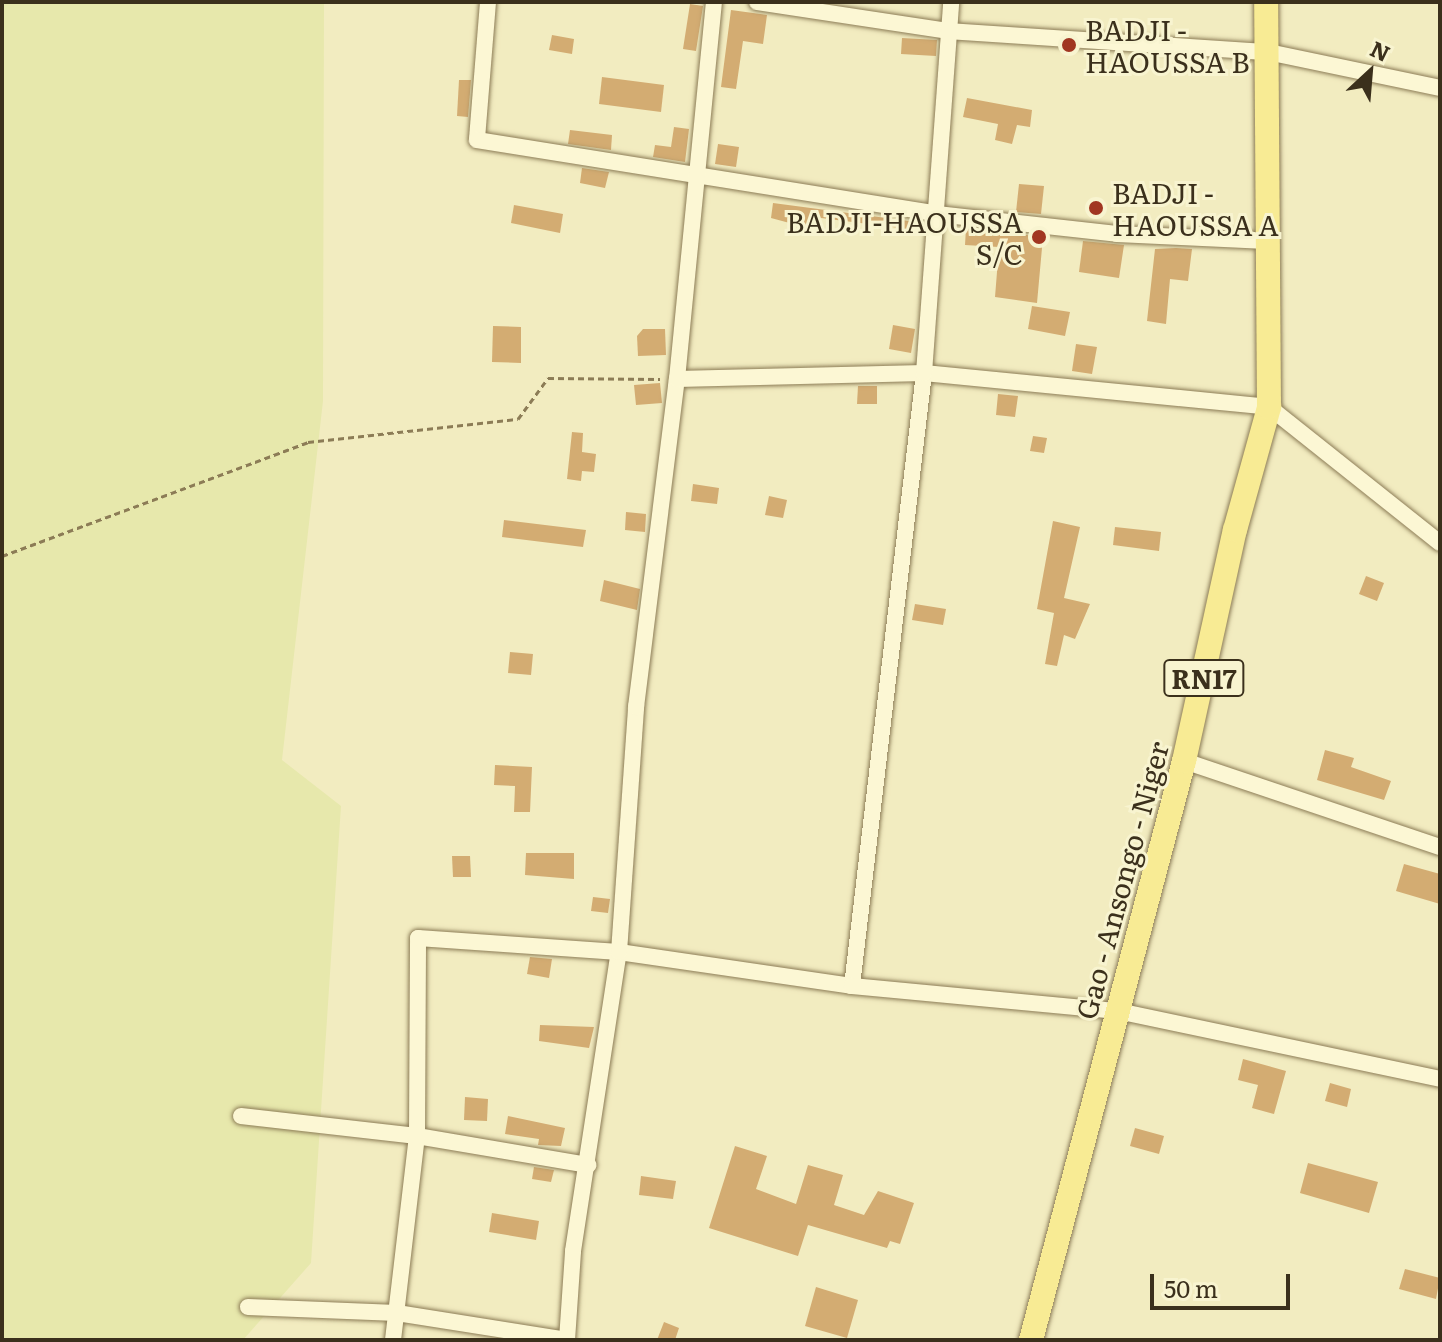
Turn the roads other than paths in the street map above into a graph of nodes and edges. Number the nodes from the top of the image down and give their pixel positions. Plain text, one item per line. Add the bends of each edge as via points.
1 (488, 2) edge
2 (714, 2) edge
3 (757, 2) edge
4 (951, 2) edge
5 (1266, 2) edge
6 (948, 31) junction
7 (1268, 52) junction
8 (1440, 88) edge
9 (693, 179) junction
10 (937, 214) junction
11 (1267, 241) junction
12 (924, 373) junction
13 (677, 379) junction
14 (1269, 407) junction
15 (1440, 543) edge
16 (1184, 761) junction
17 (1440, 847) edge
18 (619, 952) junction
19 (852, 986) junction
20 (1118, 1011) junction
21 (1440, 1079) edge
22 (241, 1116) dead end
23 (417, 1136) junction
24 (589, 1165) junction
25 (248, 1307) dead end
26 (397, 1313) junction
27 (393, 1340) edge
28 (567, 1340) edge
29 (1031, 1340) edge

1 - 9 street via 477,140
2 - 9 street
3 - 6 street
4 - 6 street
5 - 7 main road, Gao - Ansongo - Niger / RN17
6 - 7 street
6 - 10 street
7 - 8 street
7 - 11 main road, Gao - Ansongo - Niger / RN17
9 - 10 street
9 - 13 street
10 - 11 street via 1117,234
10 - 12 street
11 - 14 main road, Gao - Ansongo - Niger / RN17
12 - 13 street
12 - 14 street
12 - 19 street
13 - 18 street via 636,707
14 - 15 street
14 - 16 main road, Gao - Ansongo - Niger / RN17 via 1235,530
16 - 17 street
16 - 20 main road, Gao - Ansongo - Niger / RN17
18 - 19 street
18 - 23 street via 418,938
18 - 24 street
19 - 20 street
20 - 21 street
20 - 29 main road, Gao - Ansongo - Niger / RN17
22 - 23 street
23 - 24 street
23 - 26 street
24 - 28 street via 573,1251
25 - 26 street
26 - 27 street
26 - 28 street

